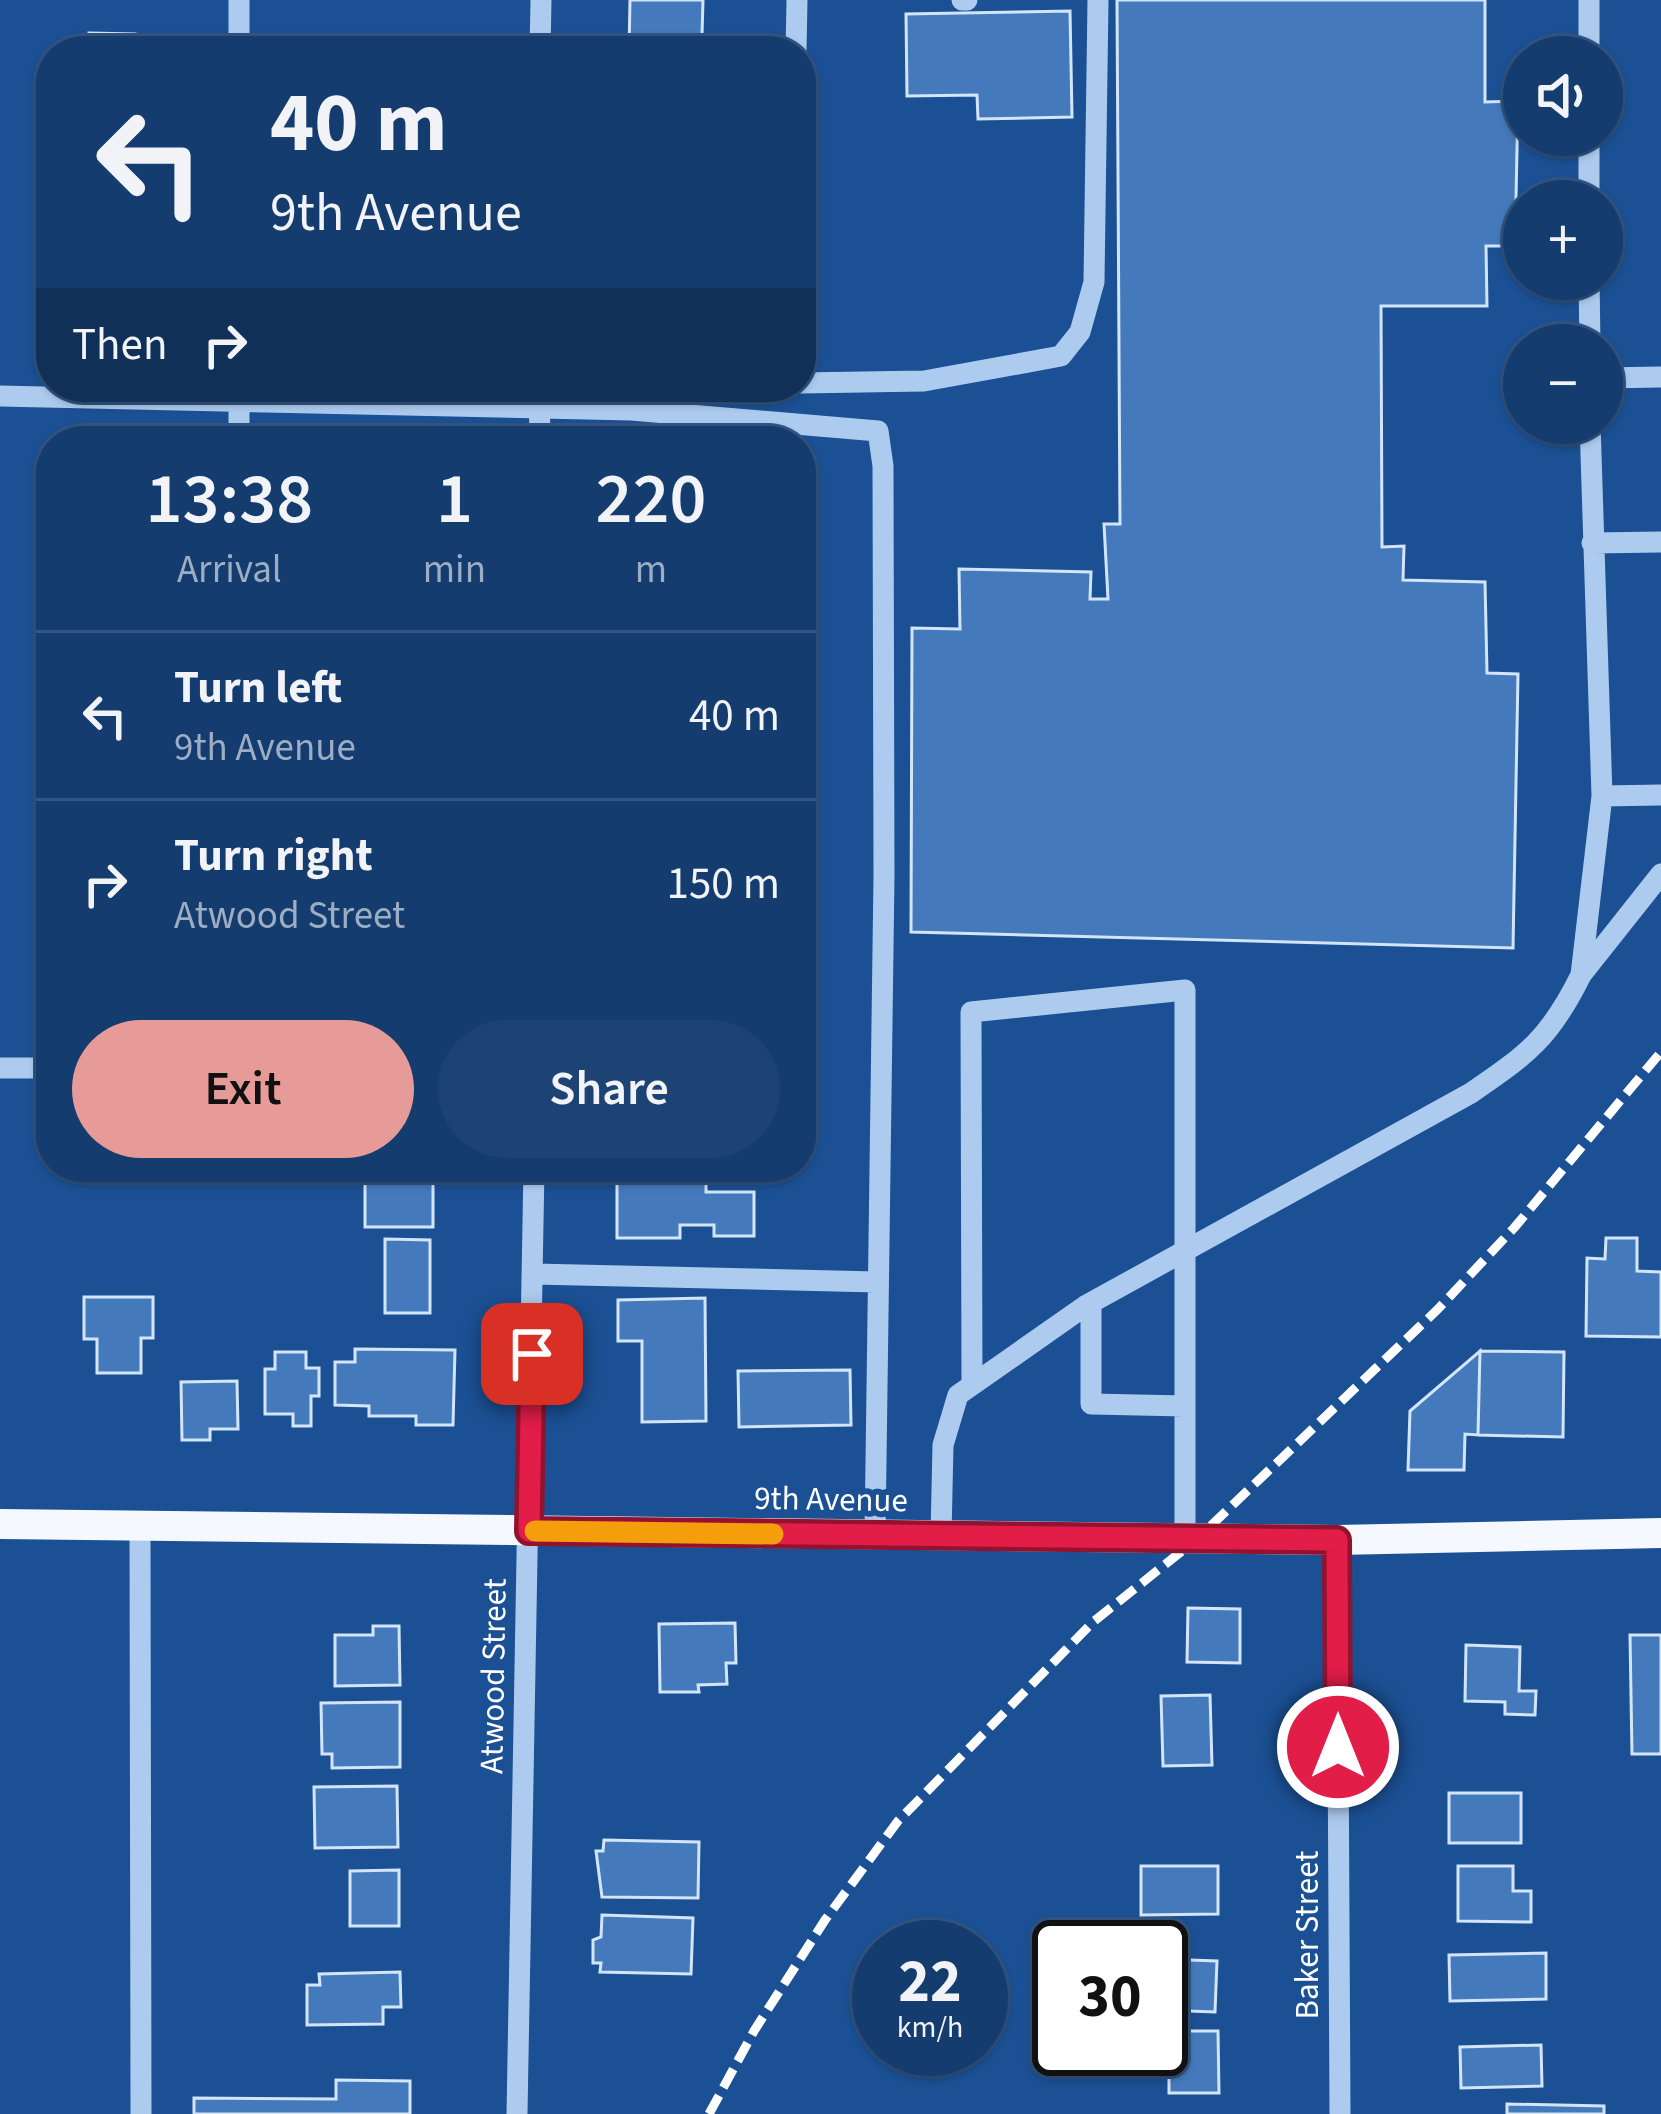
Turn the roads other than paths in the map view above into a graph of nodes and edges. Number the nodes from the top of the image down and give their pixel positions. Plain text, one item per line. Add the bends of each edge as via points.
1 (239, 0) edge
2 (541, 0) edge
3 (797, 0) edge
4 (1098, 0) edge
5 (1589, 0) edge
6 (239, 36) edge
7 (540, 36) edge
8 (796, 36) edge
9 (1589, 36) edge
10 (1661, 377) edge
11 (1623, 378) edge
12 (816, 384) edge
13 (0, 396) edge
14 (36, 396) edge
15 (586, 402) edge
16 (792, 402) edge
17 (786, 423) junction
18 (1590, 444) edge
19 (1661, 542) edge
20 (1592, 543) junction
21 (1661, 795) edge
22 (1601, 796) junction
23 (1661, 874) edge
24 (1581, 975) junction
25 (0, 1068) edge
26 (36, 1068) edge
27 (534, 1182) edge
28 (1185, 1251) junction
29 (534, 1274) junction
30 (878, 1282) junction
31 (1091, 1303) junction
32 (972, 1384) junction
33 (1185, 1406) junction
34 (0, 1523) edge
35 (140, 1525) junction
36 (529, 1531) junction
37 (1661, 1533) edge
38 (875, 1535) junction
39 (941, 1536) junction
40 (1185, 1538) junction
41 (1337, 1540) junction
42 (141, 2114) edge
43 (517, 2114) edge
44 (1340, 2114) edge

1 - 6 street
2 - 7 street
3 - 8 street
4 - 12 street via 1097,255 1080,332 1061,356 923,381
5 - 9 street
10 - 11 street
13 - 14 street
15 - 17 street
16 - 17 street
17 - 30 street via 878,431
18 - 20 street
19 - 20 street
20 - 22 street
21 - 22 street
22 - 24 street
23 - 24 street
24 - 28 street via 1556,1025 1505,1070
25 - 26 street
27 - 29 street, Atwood Street
28 - 31 street
28 - 32 street via 1185,990 970,1012
28 - 33 street
29 - 30 street
29 - 36 street, Atwood Street
30 - 38 street
31 - 32 street
31 - 33 street via 1091,1404
32 - 39 street via 958,1395 943,1444
33 - 40 street
34 - 35 main road, 9th Avenue
35 - 36 main road, 9th Avenue
35 - 42 street
36 - 38 main road, 9th Avenue
36 - 43 street, Atwood Street
37 - 41 main road, 9th Avenue
38 - 39 main road, 9th Avenue
39 - 40 main road, 9th Avenue
40 - 41 main road, 9th Avenue
41 - 44 street, Baker Street

